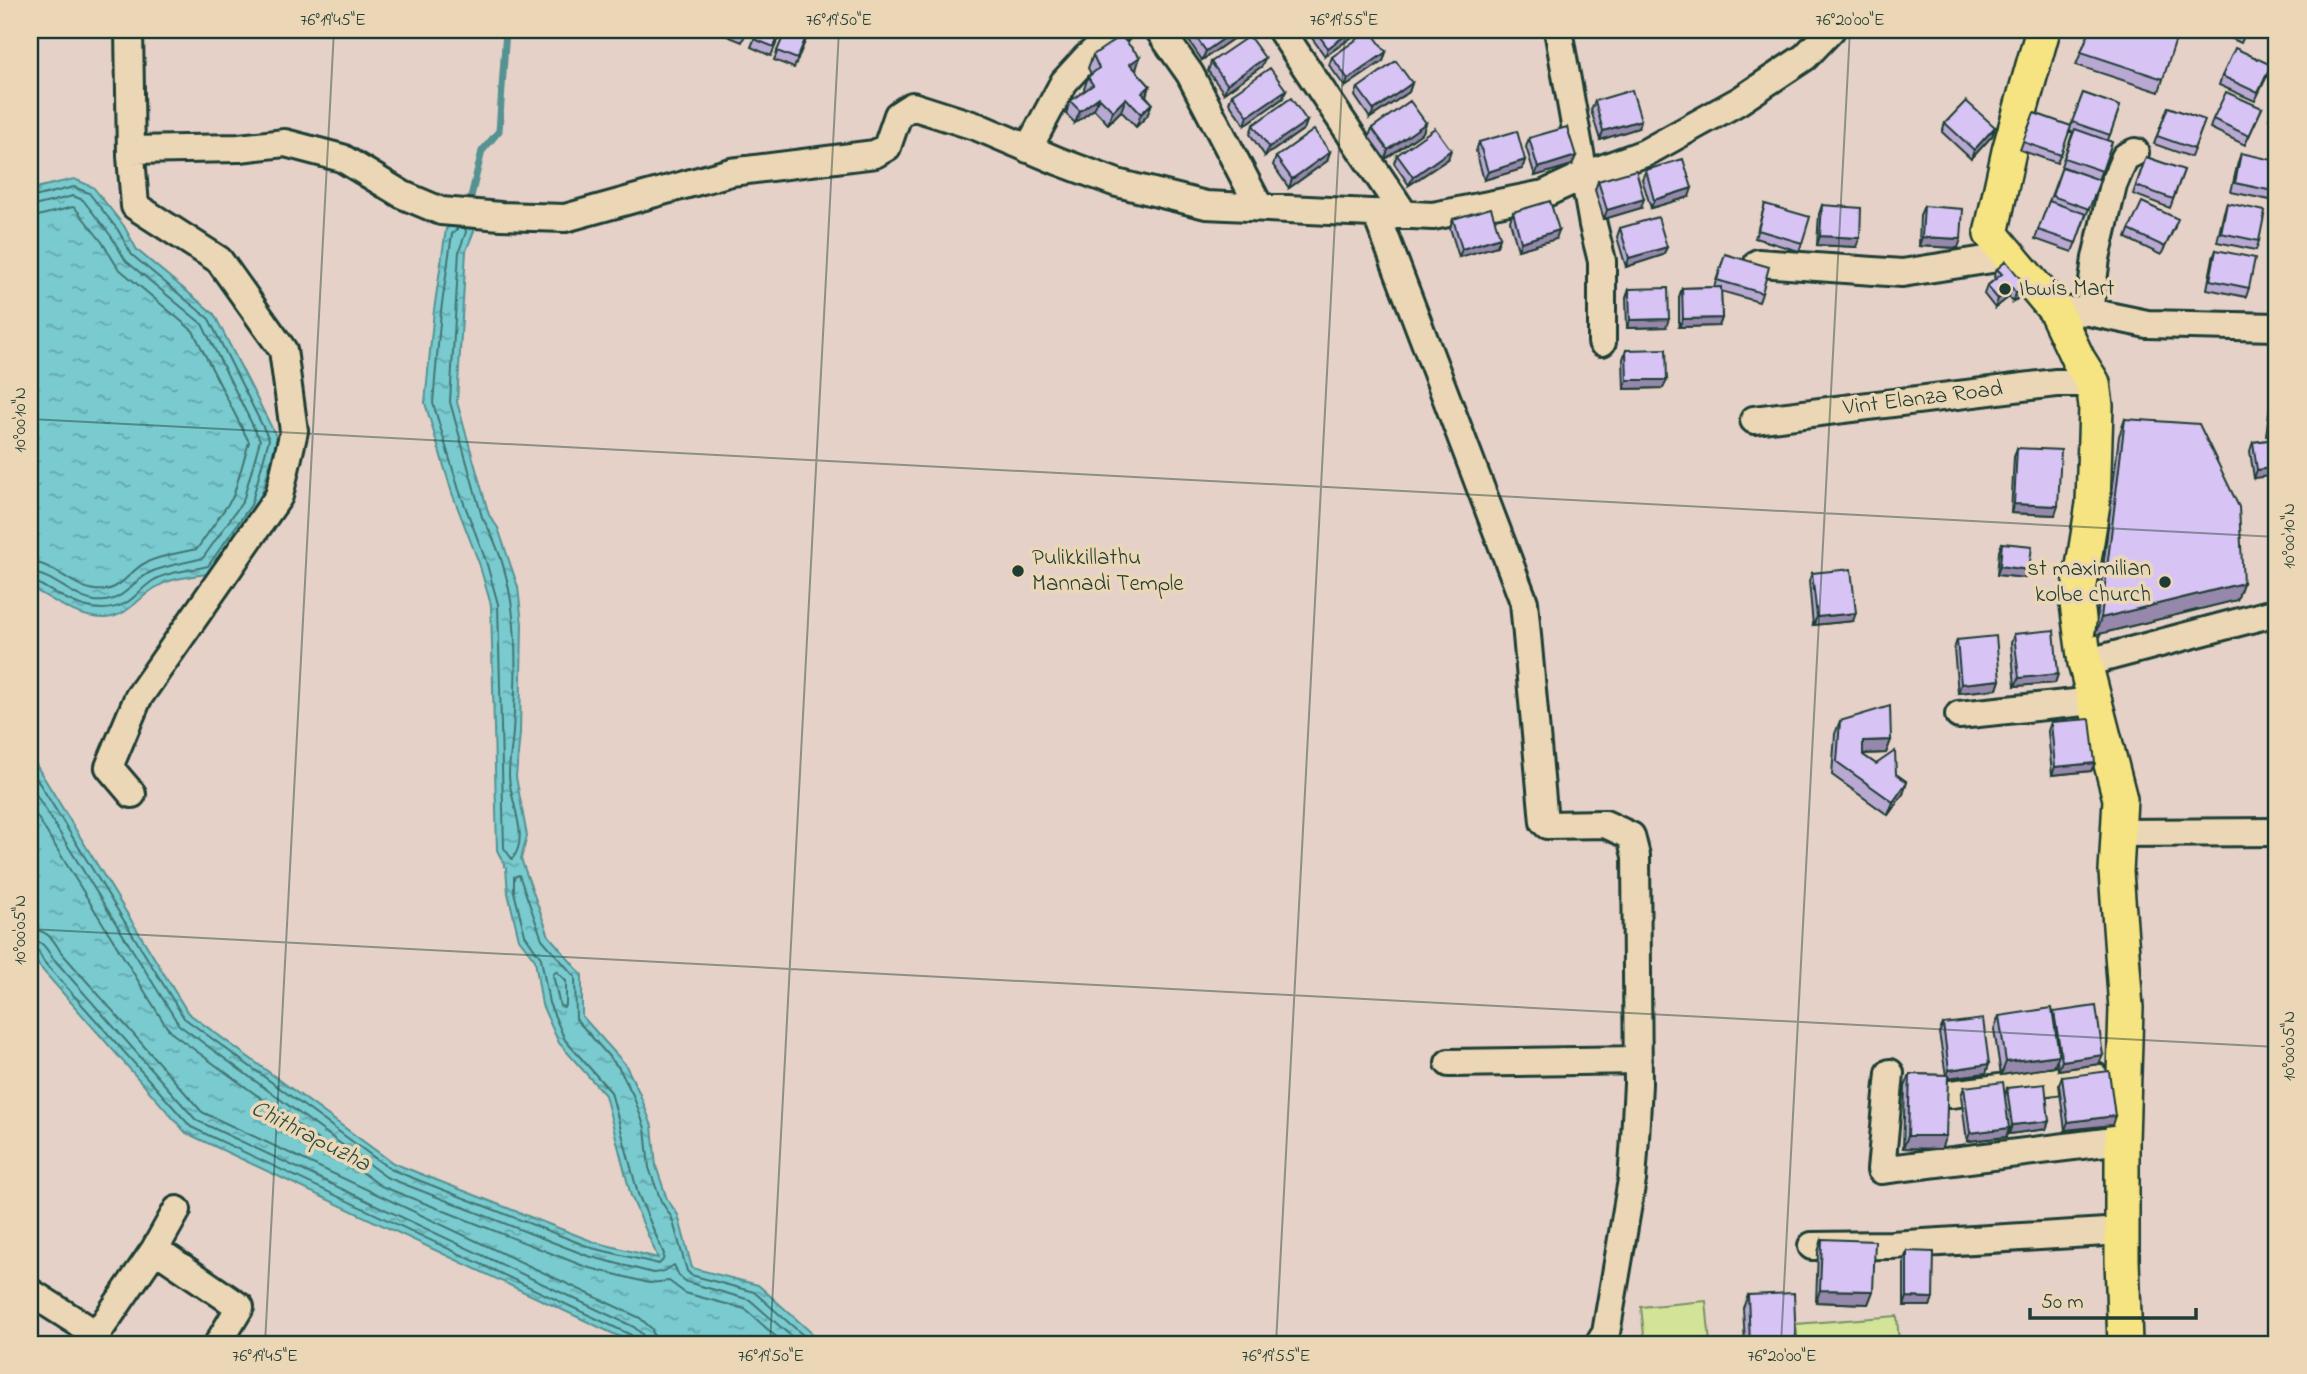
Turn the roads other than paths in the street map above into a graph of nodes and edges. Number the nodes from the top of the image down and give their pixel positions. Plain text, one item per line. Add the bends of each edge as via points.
1 (129, 30) edge
2 (1118, 30) edge
3 (1159, 30) edge
4 (1281, 30) edge
5 (1558, 30) edge
6 (1831, 30) edge
7 (2043, 30) edge
8 (1028, 149) junction
9 (131, 150) junction
10 (2135, 152) dead end
11 (1585, 175) junction
12 (1259, 206) junction
13 (1376, 213) junction
14 (1404, 215) junction
15 (2011, 256) junction
16 (1758, 263) edge
17 (2055, 310) junction
18 (2089, 312) junction
19 (2277, 327) edge
20 (1602, 342) dead end
21 (2093, 383) junction
22 (1754, 420) dead end
23 (2277, 612) edge
24 (2085, 663) junction
25 (2094, 701) junction
26 (1959, 715) dead end
27 (132, 794) dead end
28 (2277, 832) edge
29 (2118, 833) junction
30 (1638, 1060) junction
31 (1449, 1063) dead end
32 (1890, 1073) dead end
33 (2124, 1073) junction
34 (1951, 1094) edge
35 (2122, 1140) junction
36 (177, 1210) dead end
37 (2122, 1231) junction
38 (1812, 1246) dead end
39 (155, 1249) junction
40 (30, 1292) edge
41 (93, 1339) edge
42 (218, 1344) edge
43 (1599, 1344) edge
44 (2125, 1344) edge

1 - 9 street
2 - 8 street via 1064,82
3 - 12 street via 1190,74
4 - 14 street
5 - 11 street
6 - 11 street via 1805,57 1739,101 1645,153
7 - 15 main road via 1991,233
8 - 9 street via 912,106 898,115 887,147 875,154 731,172 565,218 441,211 402,195 342,158 285,143
8 - 12 street via 1117,183 1206,205
9 - 27 street via 135,206 219,260 283,350 294,431 279,496 138,698 109,767
10 - 18 street via 2125,157 2113,185
11 - 14 street via 1544,194 1433,216
11 - 20 street via 1602,261
12 - 13 street
13 - 14 street
13 - 30 street via 1524,602 1544,822 1605,824 1631,836 1636,856
15 - 16 street via 1902,273
15 - 17 main road
17 - 18 street
17 - 21 main road
18 - 19 street via 2147,324
21 - 22 street, Vint Elanza Road via 2056,383
21 - 24 main road via 2093,504 2077,604
23 - 24 street
24 - 25 main road
25 - 26 street
25 - 29 main road via 2120,799
28 - 29 street
29 - 33 main road via 2116,872 2126,1008
30 - 31 street
30 - 43 street via 1632,1181 1606,1333
32 - 35 street via 1881,1170
33 - 34 street
33 - 35 main road
35 - 37 main road
36 - 39 street
37 - 38 street
37 - 44 main road
39 - 41 street
39 - 42 street via 240,1307
40 - 41 street

